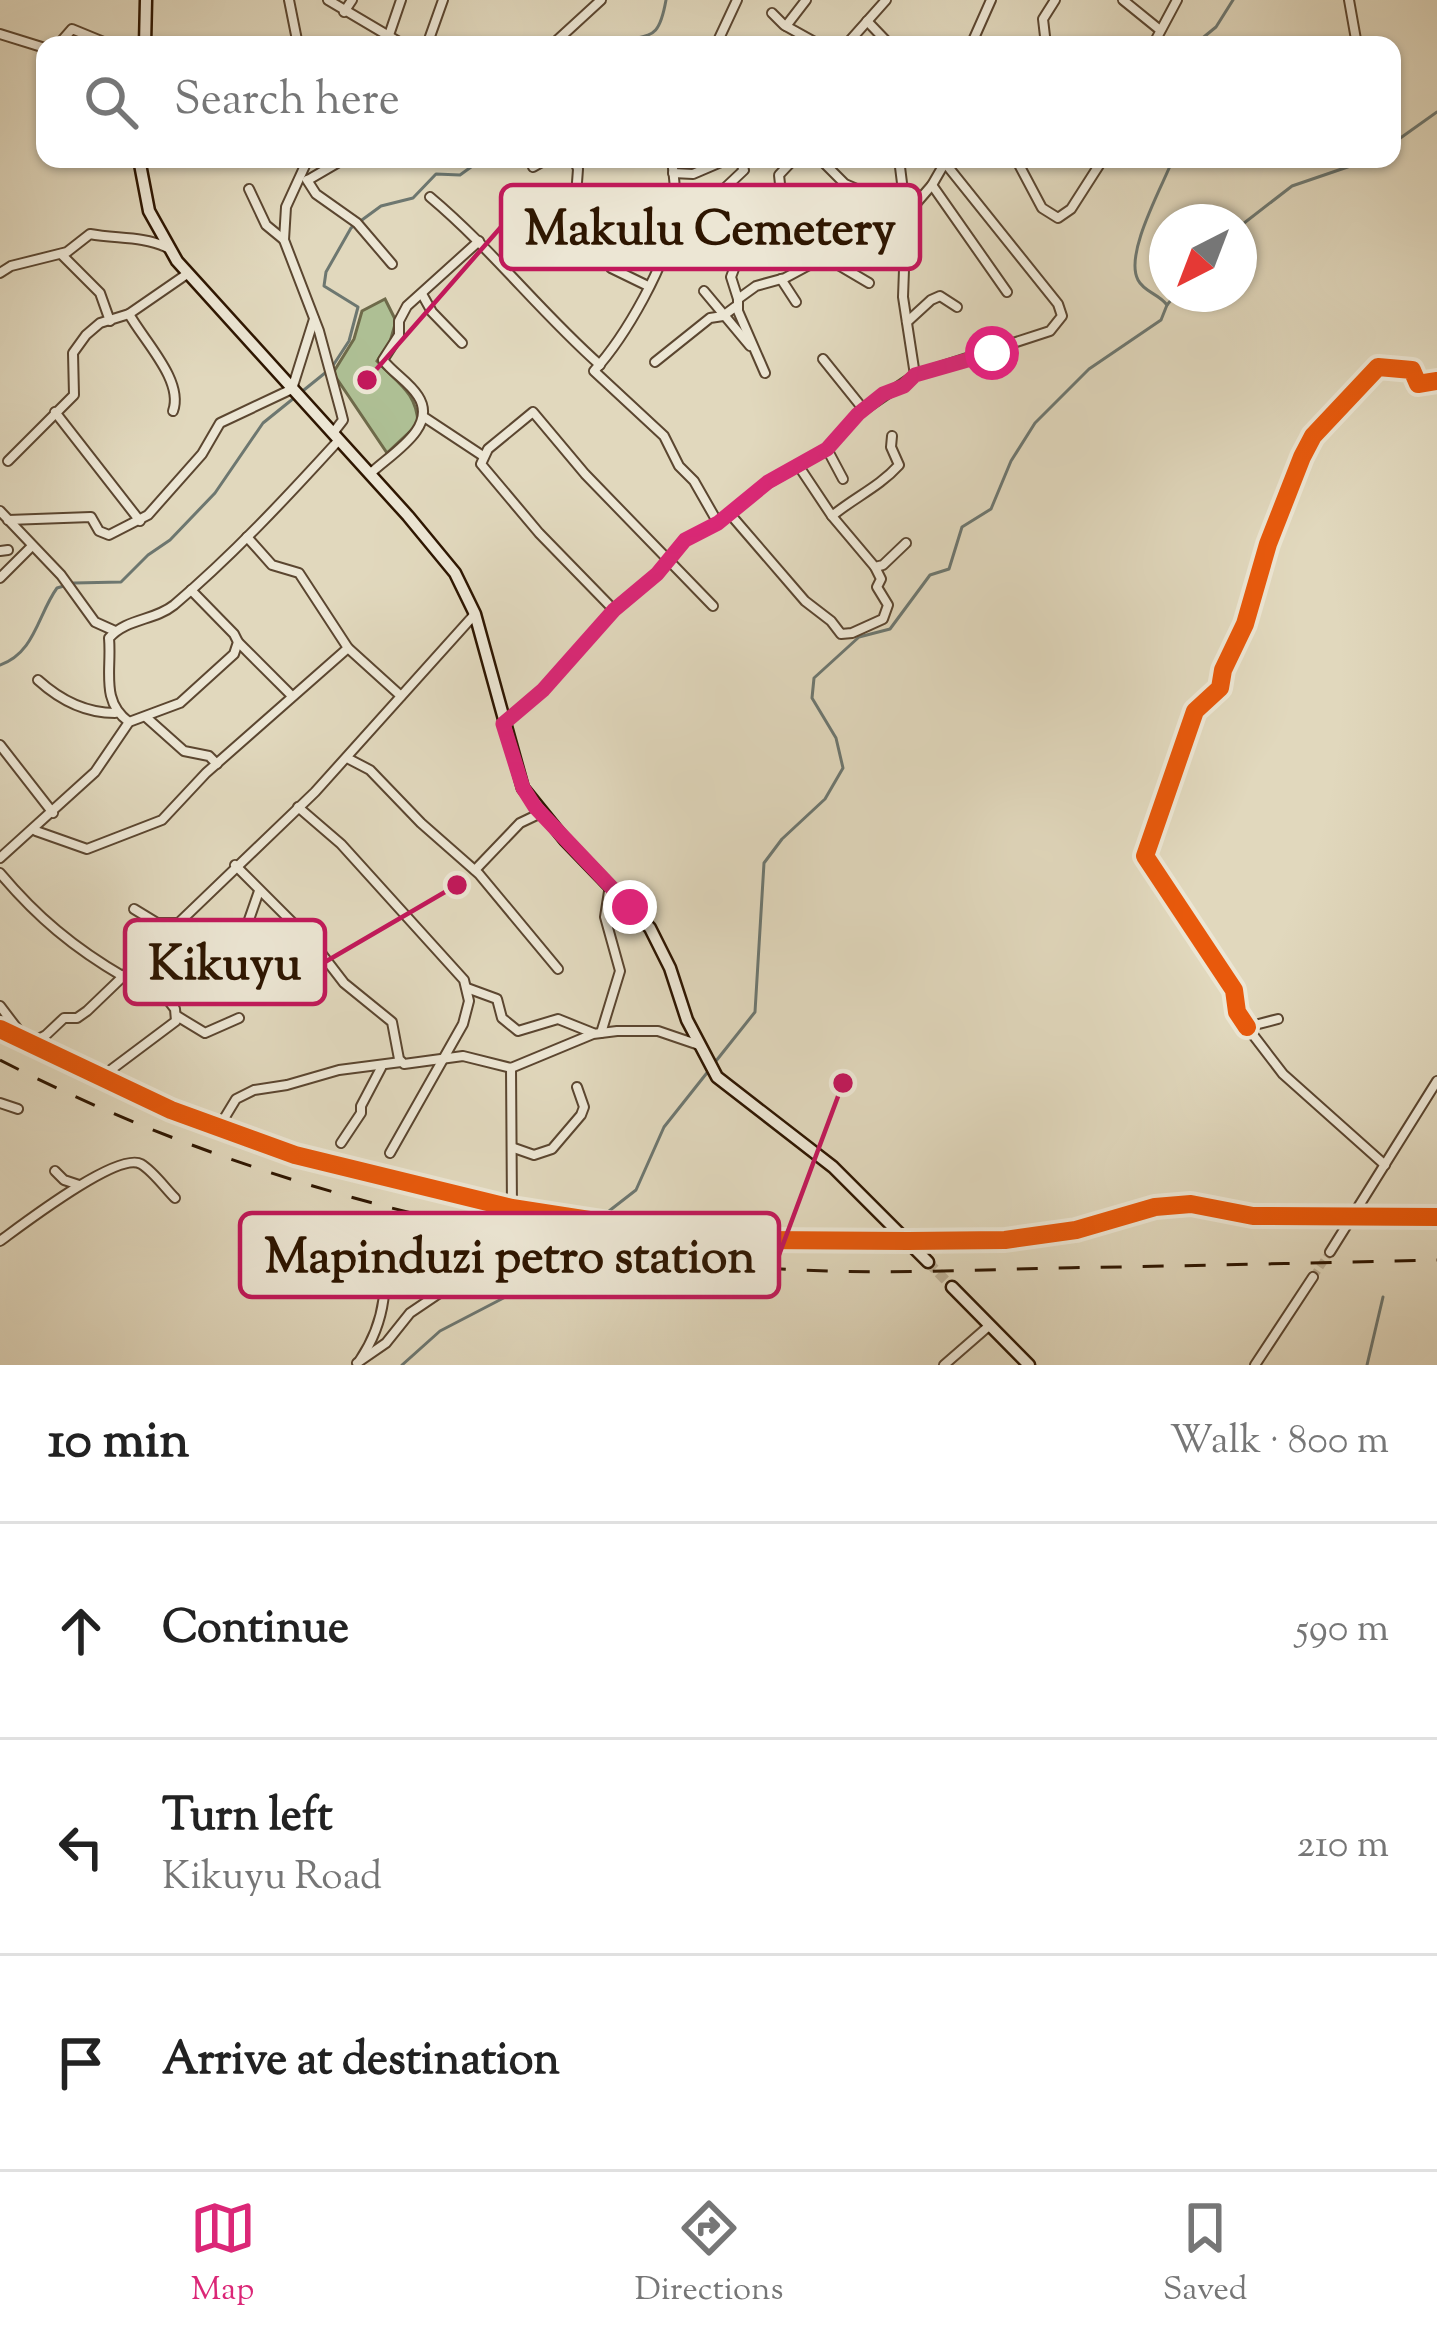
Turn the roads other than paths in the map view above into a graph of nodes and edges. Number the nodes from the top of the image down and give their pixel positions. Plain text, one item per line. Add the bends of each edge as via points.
1 (146, 0) edge
2 (289, 0) edge
3 (328, 0) edge
4 (352, 0) edge
5 (401, 0) edge
6 (443, 0) edge
7 (601, 0) edge
8 (737, 0) edge
9 (806, 0) edge
10 (886, 0) edge
11 (991, 0) edge
12 (1055, 0) edge
13 (1123, 0) edge
14 (1177, 0) edge
15 (1349, 0) edge
16 (344, 12) junction
17 (772, 13) dead end
18 (866, 21) junction
19 (785, 26) junction
20 (1160, 30) junction
21 (0, 34) edge
22 (145, 36) edge
23 (296, 36) edge
24 (385, 36) edge
25 (389, 36) edge
26 (430, 36) edge
27 (563, 36) edge
28 (720, 36) edge
29 (803, 36) edge
30 (854, 36) edge
31 (881, 36) edge
32 (974, 36) edge
33 (1045, 36) edge
34 (1157, 36) edge
35 (1355, 36) edge
36 (36, 45) edge
37 (141, 168) edge
38 (307, 168) edge
39 (326, 168) edge
40 (578, 168) edge
41 (673, 168) edge
42 (707, 168) edge
43 (743, 168) edge
44 (786, 168) edge
45 (829, 168) edge
46 (898, 168) edge
47 (942, 168) edge
48 (951, 168) edge
49 (1021, 168) edge
50 (1097, 168) edge
51 (674, 173) junction
52 (305, 178) junction
53 (780, 184) dead end
54 (932, 185) junction
55 (249, 189) dead end
56 (809, 194) dead end
57 (575, 196) dead end
58 (430, 197) dead end
59 (675, 201) junction
60 (900, 203) junction
61 (906, 215) junction
62 (615, 227) dead end
63 (870, 228) junction
64 (700, 233) dead end
65 (284, 240) junction
66 (479, 241) junction
67 (167, 248) junction
68 (740, 253) dead end
69 (61, 254) junction
70 (824, 256) junction
71 (392, 264) dead end
72 (611, 268) dead end
73 (0, 273) edge
74 (187, 274) junction
75 (781, 279) junction
76 (869, 283) dead end
77 (649, 286) junction
78 (704, 291) dead end
79 (1007, 292) dead end
80 (422, 294) junction
81 (737, 302) junction
82 (796, 302) dead end
83 (957, 307) dead end
84 (129, 314) junction
85 (723, 316) junction
86 (314, 319) junction
87 (110, 321) junction
88 (906, 323) junction
89 (462, 343) dead end
90 (755, 351) junction
91 (823, 359) dead end
92 (655, 362) dead end
93 (600, 365) junction
94 (765, 373) dead end
95 (915, 375) junction
96 (1437, 381) edge
97 (297, 394) junction
98 (864, 410) junction
99 (173, 411) dead end
100 (55, 412) junction
101 (424, 416) junction
102 (892, 436) dead end
103 (335, 437) junction
104 (827, 449) junction
105 (483, 456) junction
106 (8, 461) dead end
107 (798, 465) junction
108 (370, 474) junction
109 (843, 479) dead end
110 (0, 512) edge
111 (730, 514) junction
112 (832, 516) junction
113 (8, 520) junction
114 (140, 521) junction
115 (718, 523) junction
116 (247, 537) junction
117 (905, 543) dead end
118 (31, 547) junction
119 (668, 561) junction
120 (875, 567) junction
121 (0, 578) edge
122 (190, 590) junction
123 (713, 606) dead end
124 (614, 610) junction
125 (475, 614) junction
126 (115, 631) junction
127 (238, 642) junction
128 (348, 648) junction
129 (38, 680) dead end
130 (401, 695) junction
131 (292, 696) junction
132 (117, 713) junction
133 (146, 716) junction
134 (129, 722) junction
135 (503, 724) junction
136 (0, 746) edge
137 (347, 758) junction
138 (217, 764) junction
139 (298, 807) junction
140 (53, 813) junction
141 (541, 814) junction
142 (34, 830) junction
143 (0, 858) edge
144 (235, 865) junction
145 (475, 870) junction
146 (0, 873) edge
147 (610, 885) junction
148 (259, 891) junction
149 (134, 909) dead end
150 (180, 923) junction
151 (244, 934) dead end
152 (140, 963) junction
153 (558, 969) dead end
154 (124, 977) junction
155 (466, 987) junction
156 (0, 1006) edge
157 (177, 1016) junction
158 (239, 1018) dead end
159 (1278, 1019) dead end
160 (1246, 1027) junction
161 (0, 1029) edge
162 (597, 1033) junction
163 (29, 1044) junction
164 (699, 1046) junction
165 (441, 1059) junction
166 (401, 1062) junction
167 (382, 1067) junction
168 (511, 1068) junction
169 (100, 1078) junction
170 (1437, 1081) edge
171 (577, 1087) dead end
172 (0, 1102) edge
173 (18, 1109) dead end
174 (219, 1127) junction
175 (340, 1143) dead end
176 (514, 1148) junction
177 (390, 1153) dead end
178 (1385, 1165) junction
179 (55, 1171) dead end
180 (81, 1185) junction
181 (175, 1198) dead end
182 (512, 1208) junction
183 (1437, 1217) edge
184 (1349, 1218) junction
185 (373, 1238) dead end
186 (0, 1241) edge
187 (908, 1241) junction
188 (1330, 1252) tunnel mouth
189 (470, 1259) dead end
190 (928, 1262) tunnel mouth
191 (1313, 1277) tunnel mouth
192 (952, 1287) tunnel mouth
193 (990, 1325) junction
194 (356, 1364) edge
195 (944, 1365) edge
196 (1029, 1365) edge
197 (1255, 1365) edge

1 - 22 main road
2 - 23 street
3 - 16 street
4 - 16 street
5 - 25 street
6 - 26 street
7 - 27 street
8 - 28 street
9 - 19 street
10 - 18 street
11 - 32 street
12 - 33 street via 1043,19
13 - 20 street
14 - 20 street
15 - 35 street
16 - 24 street
17 - 19 street
18 - 30 street
18 - 31 street
19 - 29 street
20 - 34 street
21 - 36 street
37 - 67 main road
38 - 52 street
39 - 52 street
40 - 57 street
41 - 51 street
42 - 51 street
43 - 64 street
44 - 53 street
45 - 60 street via 844,184
46 - 60 street
47 - 54 street
48 - 95 street via 1062,316 1050,331
49 - 50 street via 1042,208 1058,218
51 - 59 street
52 - 65 street via 286,207
52 - 71 street
54 - 61 street
54 - 79 street
55 - 65 street via 266,225
56 - 63 street
58 - 66 street
59 - 62 street via 655,201 634,233
59 - 77 street
60 - 61 street
60 - 63 street
61 - 88 street
63 - 70 street
65 - 86 street
66 - 80 street
66 - 93 street
67 - 69 street via 142,237 90,235
67 - 74 main road
68 - 81 street via 730,277
69 - 73 street
69 - 87 street via 100,293
70 - 75 street
70 - 76 street
72 - 77 street
74 - 84 street
74 - 97 main road
75 - 81 street
75 - 82 street
77 - 93 street
78 - 85 street
80 - 89 street
80 - 101 street via 402,313 399,335 382,357 419,398
81 - 85 street
81 - 90 street
83 - 88 street via 940,296
84 - 87 street
84 - 99 street via 170,381
85 - 90 street
85 - 92 street
86 - 97 street
86 - 103 street via 343,420
87 - 100 street via 77,346 74,395
88 - 95 street
90 - 94 street
91 - 98 street
93 - 115 street via 594,371 664,436
95 - 98 street
96 - 160 street via 1418,384 1412,370 1378,367 1313,436 1220,688 1195,712 1155,820 1145,856 1234,990
97 - 103 main road
97 - 114 street via 220,423
98 - 104 street
100 - 106 street
100 - 114 street
101 - 105 street
101 - 108 street
102 - 112 street via 899,465
103 - 108 main road
103 - 116 street
104 - 107 street
104 - 109 street
105 - 119 street via 533,412
105 - 124 street via 499,487
107 - 111 street
107 - 112 street
108 - 125 main road via 454,573
110 - 113 street
111 - 115 street
111 - 120 street via 841,634 883,619 888,605
112 - 120 street
113 - 114 street via 91,518 110,535
113 - 118 street
115 - 119 street via 685,540
116 - 122 street
116 - 128 street via 272,565 299,572
117 - 120 street
118 - 121 street
118 - 126 street via 70,584 94,622
119 - 123 street
119 - 124 street
122 - 126 street via 168,610
122 - 127 street
124 - 135 street
125 - 130 street
125 - 135 main road
126 - 132 street via 109,698
127 - 131 street
127 - 133 street via 202,686
128 - 130 street
128 - 131 street
129 - 132 street via 61,699
130 - 137 street
131 - 138 street
132 - 134 street
133 - 134 street
133 - 138 street via 184,751
134 - 140 street
135 - 141 main road via 523,788
136 - 140 street
137 - 139 street
137 - 145 street via 370,770
138 - 142 street via 146,829 87,849
139 - 144 street
139 - 155 street via 401,908
140 - 142 street
141 - 145 street via 520,823
141 - 147 main road
142 - 143 street
144 - 148 street
144 - 150 street
145 - 153 street
146 - 154 street via 56,933
147 - 162 street via 605,916 620,970
147 - 164 main road via 660,944
148 - 151 street
148 - 166 street via 392,1022
149 - 150 street
150 - 152 street
152 - 154 street
152 - 157 street
154 - 163 street via 87,1012
155 - 162 street via 497,999 502,1018 518,1031 558,1019
155 - 165 street via 468,1010
156 - 163 street
157 - 158 street via 206,1033
157 - 169 street
159 - 160 street
160 - 178 street via 1283,1074
161 - 163 street
162 - 164 street via 658,1031
162 - 168 street
163 - 169 street
164 - 187 main road via 717,1077 833,1167
165 - 166 street
165 - 168 street
165 - 177 street
166 - 167 street
167 - 174 street via 254,1090 236,1100
167 - 175 street
168 - 176 street
169 - 174 street
170 - 178 street
171 - 176 street via 581,1115 552,1149 535,1155
172 - 173 street
174 - 182 street via 295,1155
176 - 182 street
178 - 184 street
179 - 180 street
180 - 181 street via 136,1161
180 - 186 street
182 - 187 street via 752,1240
183 - 184 street
184 - 187 street via 1253,1216 1191,1204 1004,1240
184 - 188 street
185 - 194 street via 386,1280 379,1324
187 - 190 main road
189 - 194 street
191 - 197 street
192 - 193 main road
193 - 195 street
193 - 196 main road

